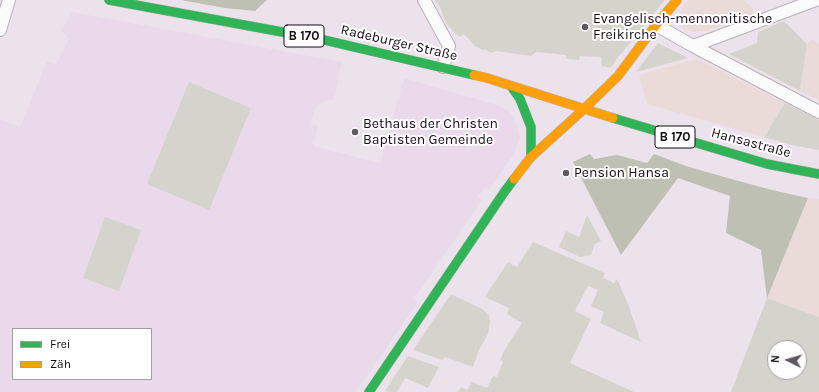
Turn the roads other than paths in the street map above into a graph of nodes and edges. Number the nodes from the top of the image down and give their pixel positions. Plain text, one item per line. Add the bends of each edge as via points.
1 (9, 0) edge
2 (109, 0) edge
3 (424, 0) edge
4 (677, 0) edge
5 (816, 0) edge
6 (656, 24) junction
7 (0, 30) edge
8 (693, 46) junction
9 (443, 67) junction
10 (512, 86) junction
11 (584, 109) junction
12 (819, 112) edge
13 (531, 158) junction
14 (819, 174) edge
15 (369, 392) edge

1 - 7 street
2 - 9 main road, Radeburger Straße / B 170 via 320,39
3 - 9 street via 449,46
4 - 6 main road
5 - 8 street
6 - 8 street
6 - 11 main road via 618,76
8 - 12 street
9 - 10 main road, Radeburger Straße / B 170
10 - 11 main road, Radeburger Straße / B 170
10 - 13 main road via 531,127
11 - 13 main road
11 - 14 main road, Hansastraße / B 170 via 767,164
13 - 15 main road via 505,191

